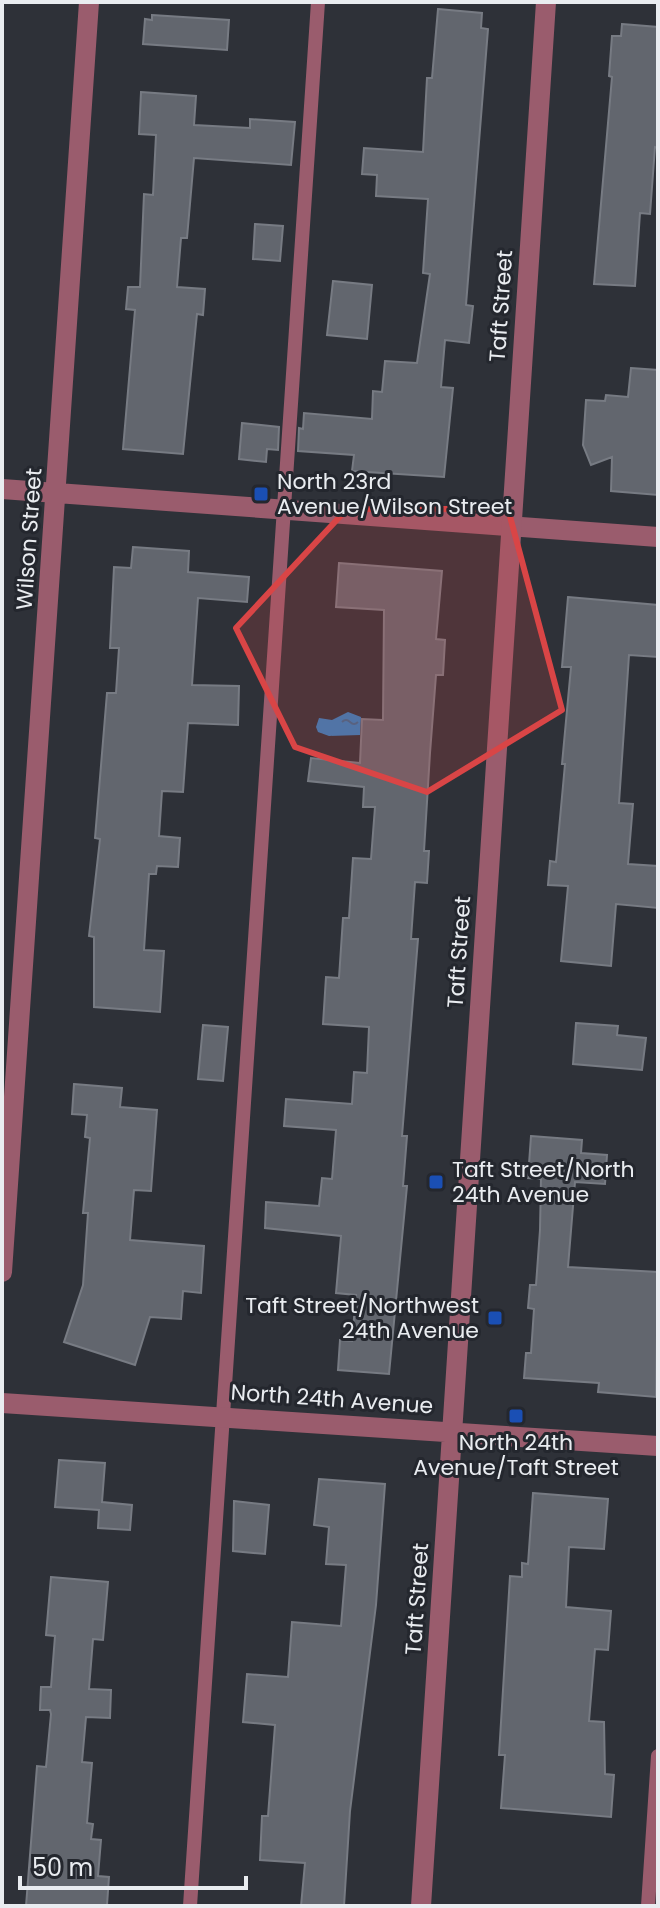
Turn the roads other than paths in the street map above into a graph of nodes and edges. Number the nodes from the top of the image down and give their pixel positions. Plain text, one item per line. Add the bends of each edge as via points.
1 (89, 2) edge
2 (318, 2) edge
3 (546, 2) edge
4 (2, 489) edge
5 (56, 492) junction
6 (282, 509) junction
7 (510, 526) junction
8 (658, 537) edge
9 (2, 1272) edge
10 (2, 1403) edge
11 (223, 1417) junction
12 (452, 1431) junction
13 (658, 1446) edge
14 (658, 1756) edge
15 (190, 1906) edge
16 (421, 1906) edge
17 (648, 1906) edge

1 - 5 street, Wilson Street
2 - 6 lane
3 - 7 street, Taft Street
4 - 5 street
5 - 6 street
5 - 9 street, Wilson Street
6 - 7 street
6 - 11 lane
7 - 8 street
7 - 12 street, Taft Street
10 - 11 street, North 24th Avenue
11 - 12 street, North 24th Avenue
11 - 15 lane
12 - 13 street, North 24th Avenue
12 - 16 street, Taft Street
14 - 17 lane

